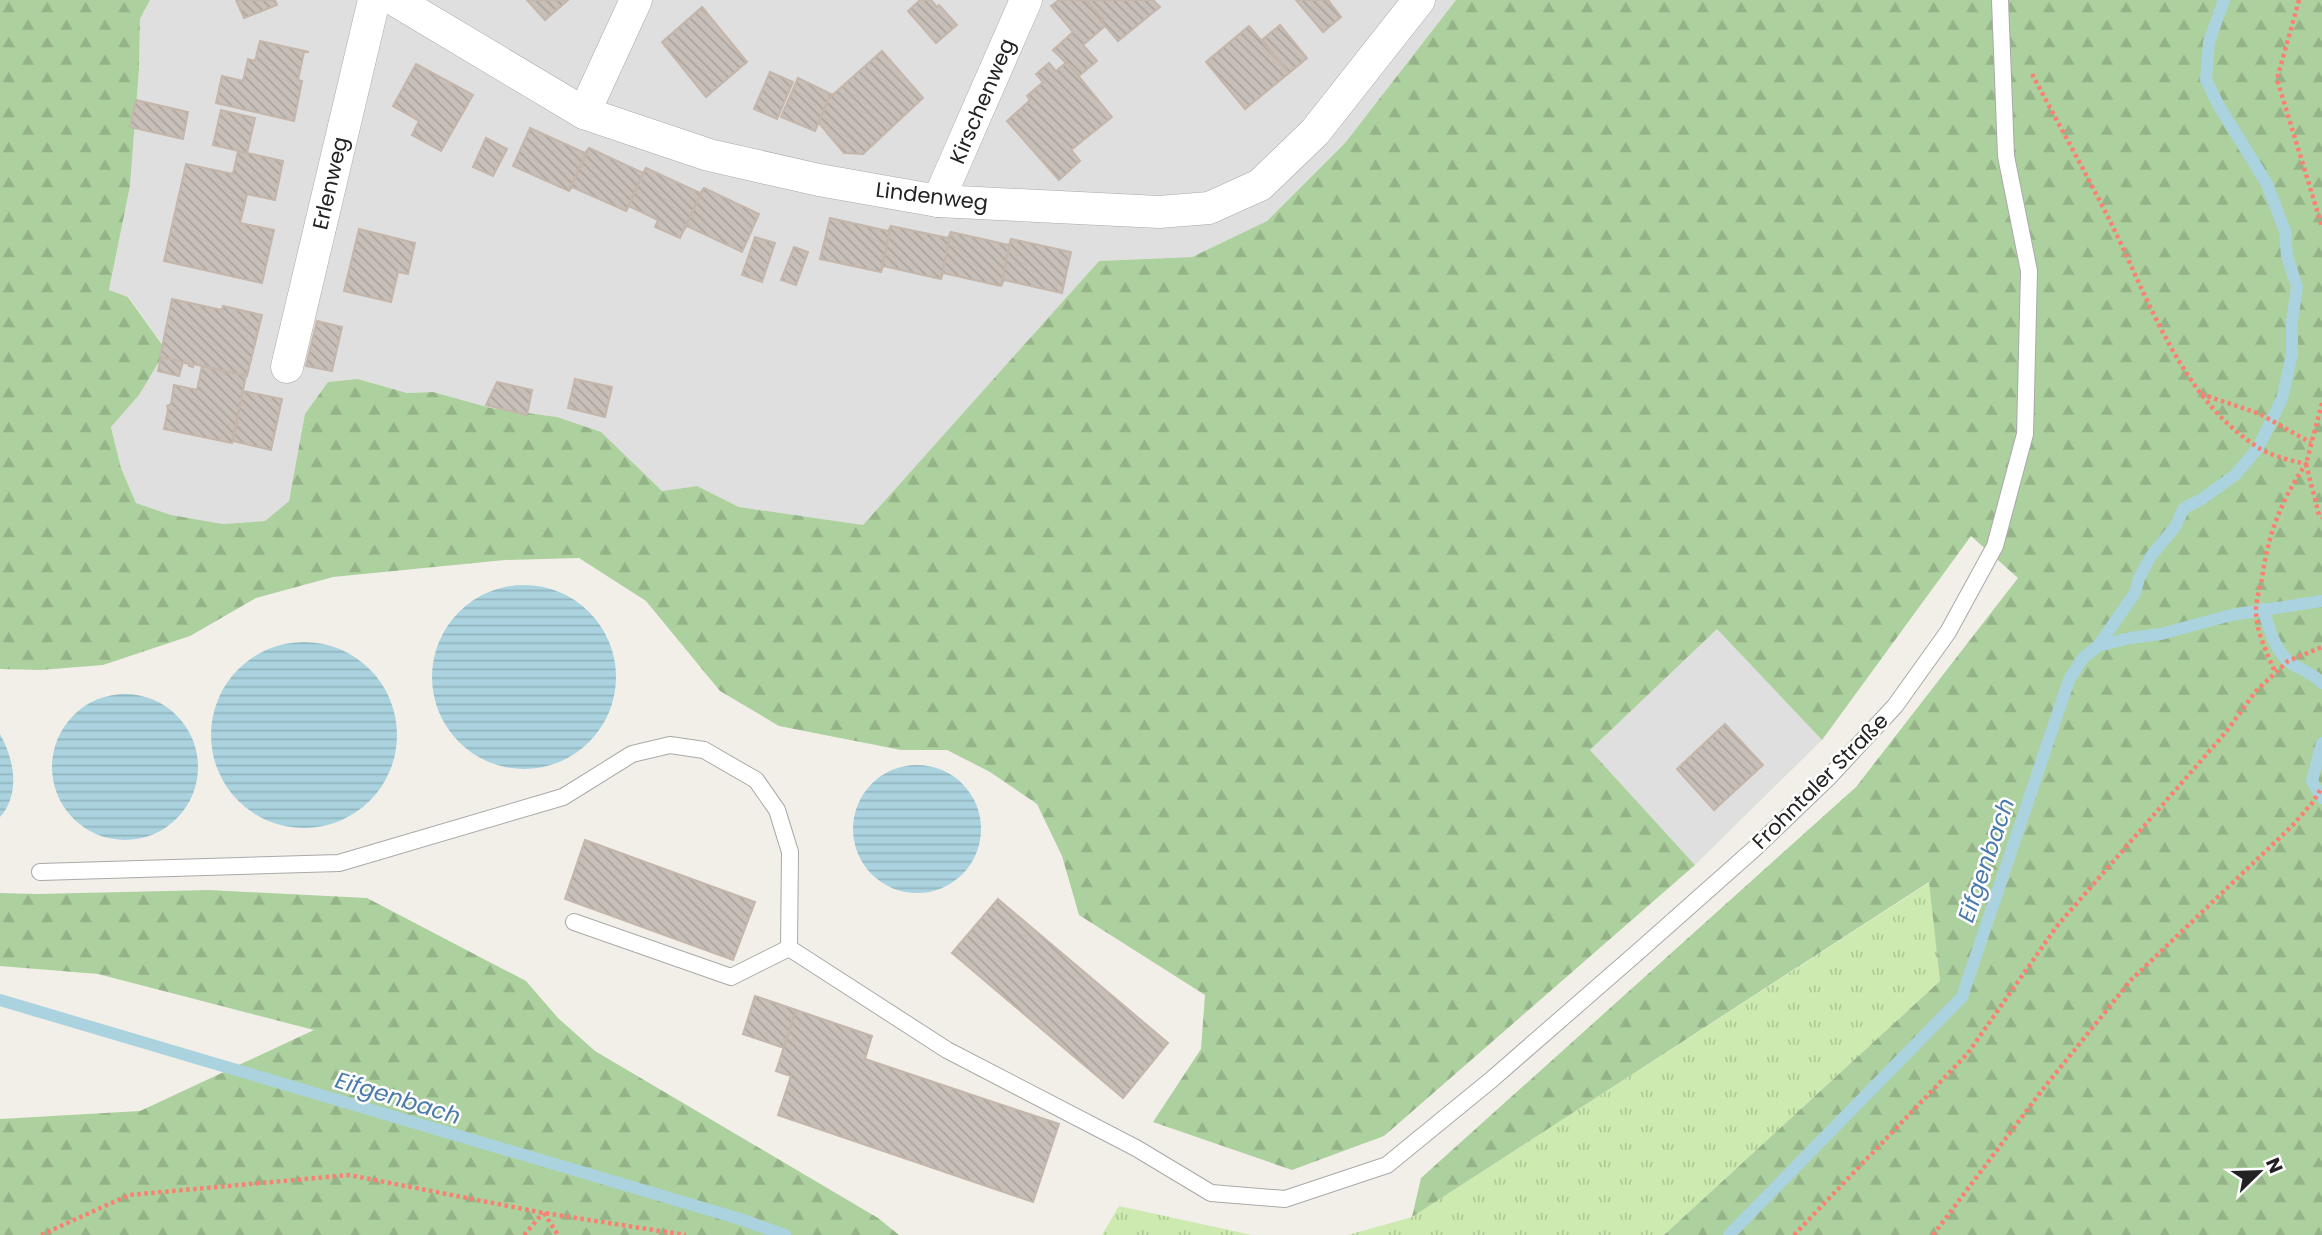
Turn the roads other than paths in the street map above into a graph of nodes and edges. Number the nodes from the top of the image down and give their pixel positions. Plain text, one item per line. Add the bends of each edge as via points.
1 (374, 0) edge
2 (395, 0) edge
3 (636, 0) edge
4 (1026, 0) edge
5 (1419, 0) edge
6 (2000, 0) edge
7 (584, 113) junction
8 (939, 201) junction
9 (287, 367) dead end
10 (40, 872) dead end
11 (574, 922) dead end
12 (789, 948) junction

1 - 9 street, Erlenweg
2 - 7 street, Lindenweg
3 - 7 street
4 - 8 street, Kirschenweg
5 - 8 street, Lindenweg via 1315,132 1260,186 1209,208 1159,212
6 - 12 lane, Frohntaler Straße via 2006,156 2029,271 2025,434 1995,546 1948,632 1895,706 1828,778 1502,1071 1387,1165 1285,1199 1211,1193 1136,1148 947,1049
7 - 8 street, Lindenweg via 709,155
10 - 12 lane via 339,863 563,797 632,754 670,745 704,750 756,780 777,810 790,852
11 - 12 lane via 731,978

